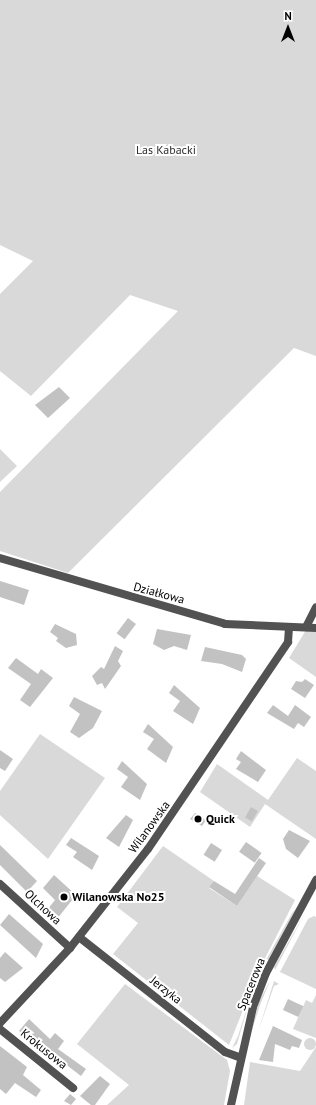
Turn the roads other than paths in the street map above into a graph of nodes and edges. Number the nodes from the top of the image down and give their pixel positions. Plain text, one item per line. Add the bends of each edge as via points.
1 (0, 558) edge
2 (316, 607) edge
3 (306, 627) junction
4 (289, 628) junction
5 (316, 628) edge
6 (316, 880) edge
7 (0, 884) edge
8 (79, 937) junction
9 (70, 948) junction
10 (0, 1023) edge
11 (0, 1029) edge
12 (239, 1057) junction
13 (74, 1088) dead end
14 (231, 1105) edge

1 - 4 street, Działkowa via 225,624
2 - 3 street
3 - 4 street, Działkowa
3 - 5 street, Działkowa
4 - 8 street, Wilanowska via 288,642 192,788
6 - 12 street, Spacerowa via 266,973
7 - 9 street, Olchowa
8 - 9 street, Wilanowska
8 - 12 street, Jerzyka via 225,1052
9 - 10 street, Wilanowska
11 - 13 street, Krokusowa
12 - 14 street, Spacerowa

